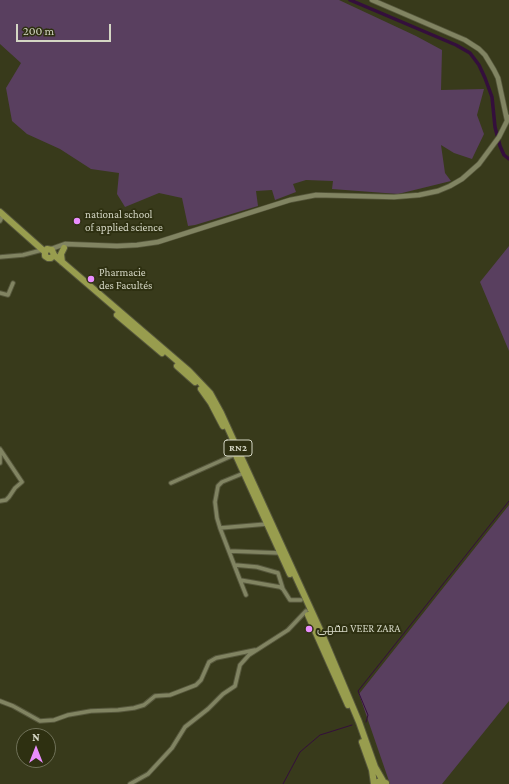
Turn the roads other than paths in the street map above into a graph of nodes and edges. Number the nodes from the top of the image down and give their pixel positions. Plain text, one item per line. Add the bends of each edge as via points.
1 (372, 0) edge
2 (508, 119) edge
3 (1, 213) edge
4 (0, 221) edge
5 (70, 244) junction
6 (64, 248) junction
7 (49, 252) junction
8 (0, 258) edge
9 (62, 262) junction
10 (13, 283) dead end
11 (0, 294) edge
12 (0, 449) edge
13 (0, 454) edge
14 (236, 454) junction
15 (0, 463) edge
16 (244, 473) junction
17 (171, 483) dead end
18 (0, 501) edge
19 (267, 524) junction
20 (220, 528) junction
21 (229, 551) junction
22 (280, 553) junction
23 (235, 565) junction
24 (240, 580) junction
25 (283, 589) junction
26 (246, 595) dead end
27 (301, 600) junction
28 (306, 611) junction
29 (255, 650) junction
30 (0, 701) edge
31 (385, 783) edge
32 (130, 784) edge
33 (374, 784) edge

1 - 2 street via 465,40 479,49 498,78
2 - 5 street via 485,158 472,172 450,186 438,190 394,197 316,195 290,200 158,242 116,246
3 - 4 street
3 - 7 highway, RN2
5 - 6 street
5 - 7 street via 61,244
6 - 7 street
6 - 9 highway via 61,254
7 - 8 street
7 - 9 highway, RN2
7 - 14 highway, RN2 via 194,380 211,403
9 - 31 highway, RN2 via 190,371 210,393 322,634 357,715 375,767
10 - 11 street via 8,295
12 - 18 street via 22,482 6,500
13 - 15 street
14 - 16 highway, RN2
14 - 17 street
16 - 19 highway, RN2
16 - 20 street via 218,486 215,502
19 - 20 street
19 - 22 highway, RN2
20 - 21 street
21 - 22 street
21 - 23 street
22 - 27 highway, RN2
23 - 24 street
23 - 25 street via 257,567 278,573
24 - 25 street
24 - 26 street
25 - 27 street via 290,600
27 - 28 highway, RN2
28 - 29 street via 288,630
28 - 33 highway, RN2 via 352,715 372,770
29 - 30 street via 216,658 207,664 201,680 196,685 170,695 155,696 144,705 134,708 91,711 40,721
29 - 32 street via 242,662 235,686 185,727 172,748 148,774
31 - 33 highway, RN2 via 378,781

